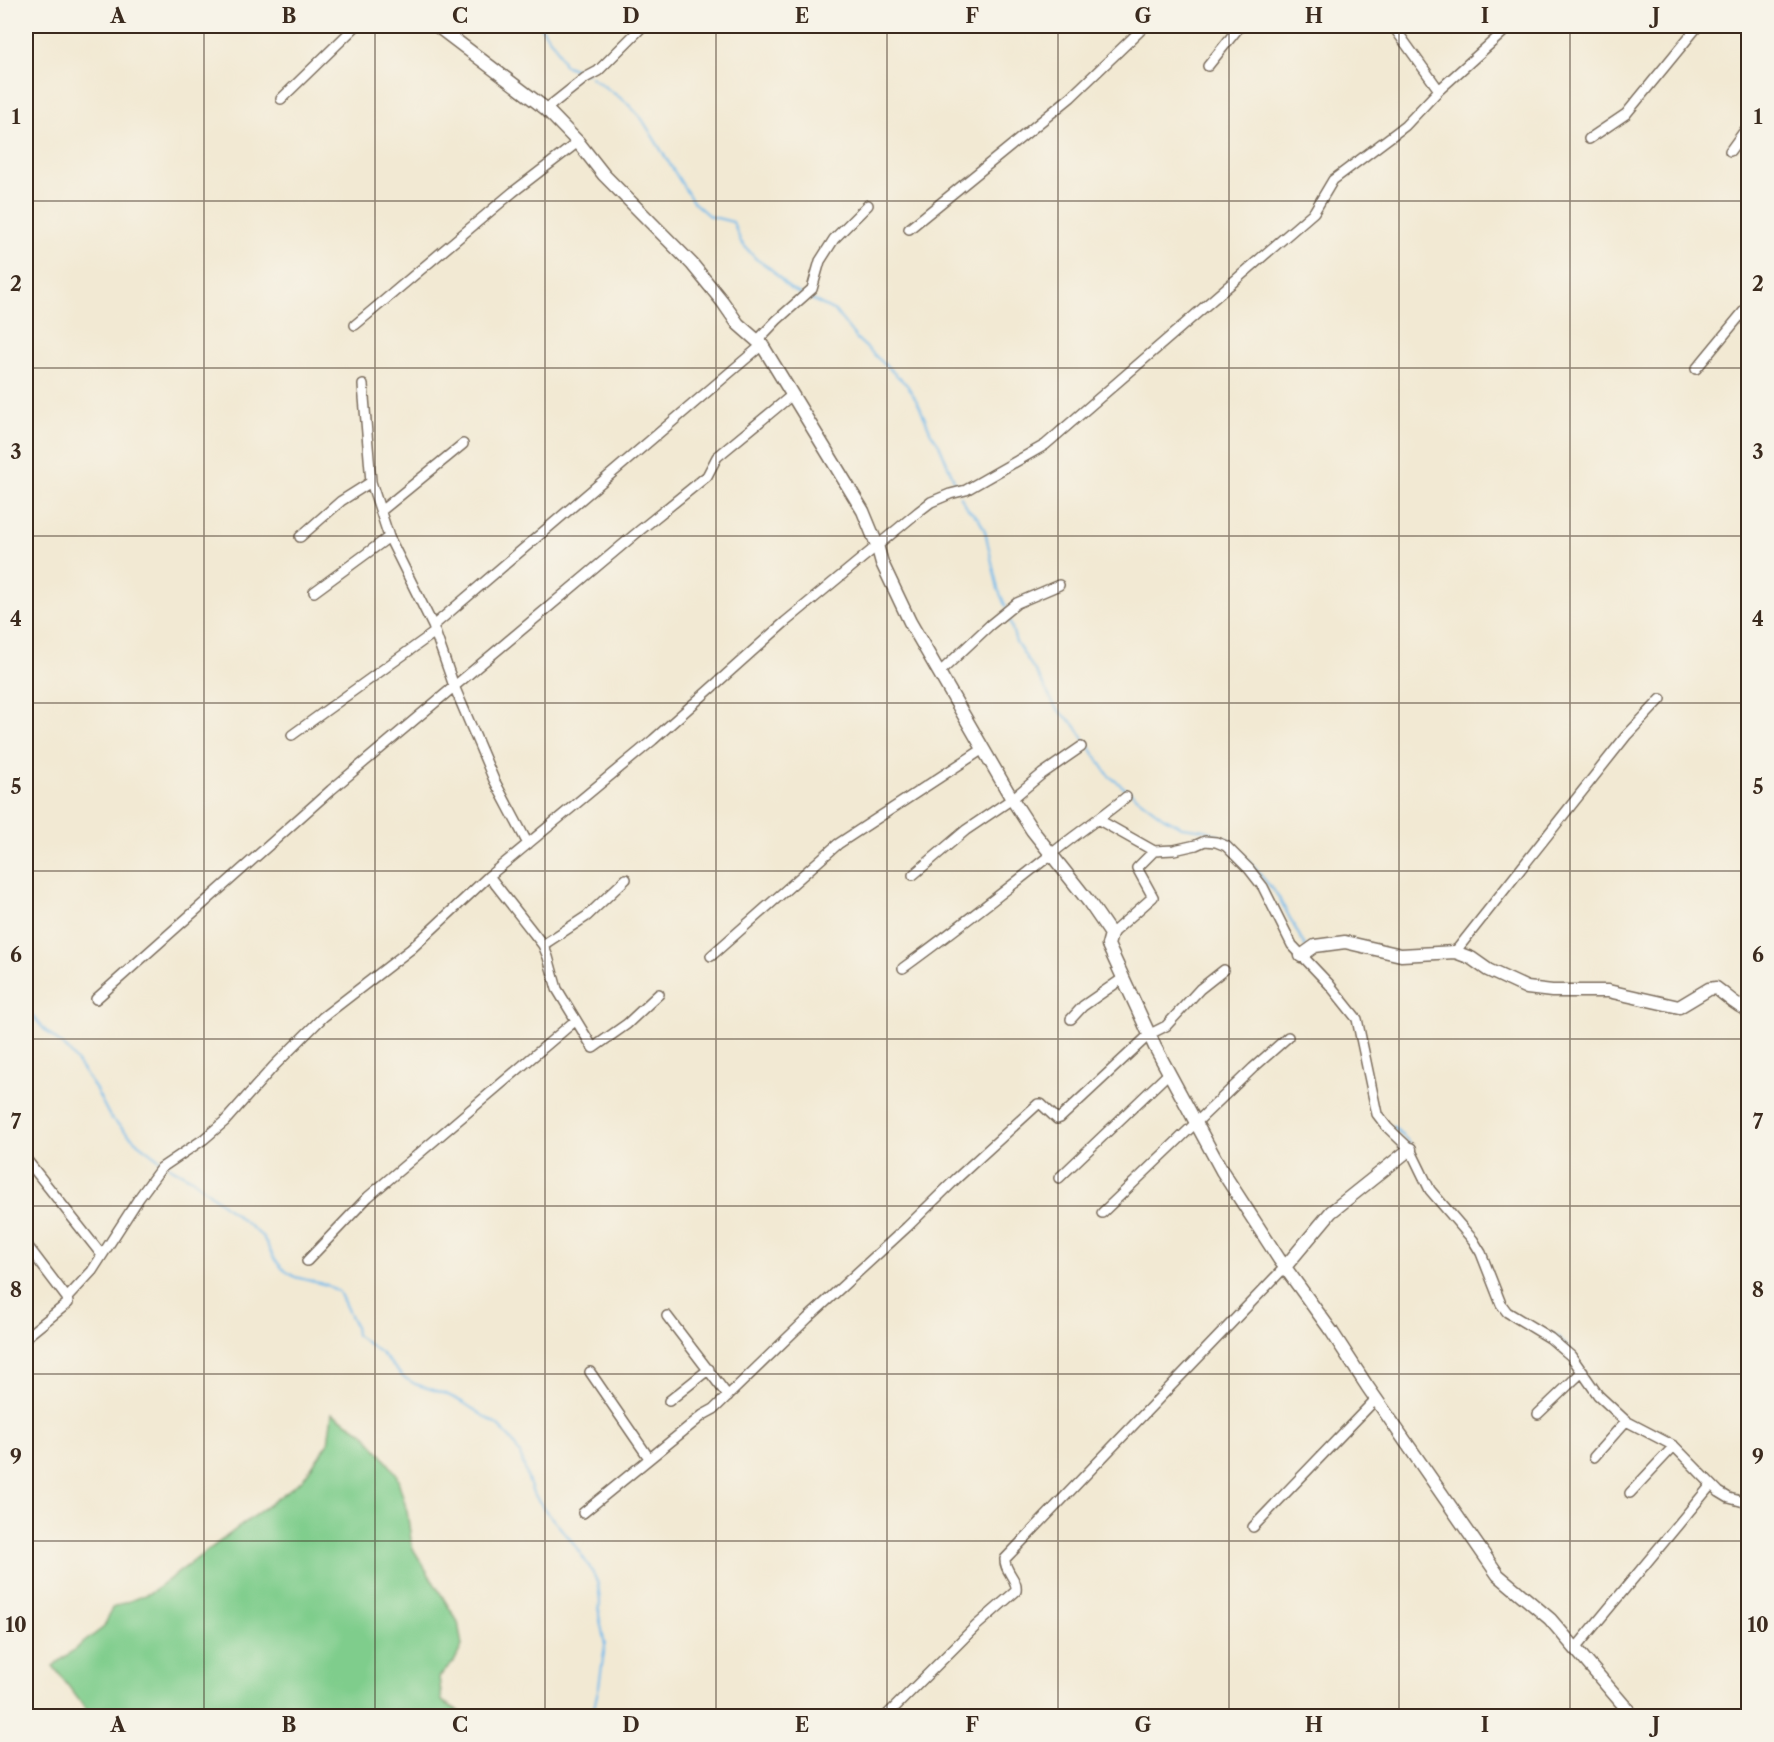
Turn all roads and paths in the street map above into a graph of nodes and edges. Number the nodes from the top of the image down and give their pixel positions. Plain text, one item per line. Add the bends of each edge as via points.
1 (356, 26) edge
2 (437, 26) edge
3 (643, 26) edge
4 (1145, 26) edge
5 (1240, 26) edge
6 (1393, 26) edge
7 (1510, 26) edge
8 (1698, 26) edge
9 (1208, 66) dead end
10 (1439, 90) junction
11 (281, 99) dead end
12 (546, 109) junction
13 (1749, 126) edge
14 (1590, 139) dead end
15 (578, 142) junction
16 (1730, 151) dead end
17 (868, 205) dead end
18 (909, 229) dead end
19 (1749, 306) edge
20 (355, 325) dead end
21 (760, 343) junction
22 (1696, 369) dead end
23 (363, 386) dead end
24 (792, 395) junction
25 (463, 444) dead end
26 (371, 482) junction
27 (381, 511) junction
28 (300, 537) dead end
29 (389, 537) junction
30 (877, 545) junction
31 (1059, 585) dead end
32 (314, 592) dead end
33 (434, 629) junction
34 (939, 673) junction
35 (454, 686) junction
36 (1661, 699) dead end
37 (292, 735) dead end
38 (1081, 747) dead end
39 (983, 749) junction
40 (1126, 797) dead end
41 (1011, 800) junction
42 (1100, 820) junction
43 (528, 844) junction
44 (1154, 851) junction
45 (1052, 853) junction
46 (913, 875) dead end
47 (489, 876) junction
48 (626, 879) dead end
49 (1111, 934) junction
50 (543, 945) junction
51 (1455, 952) junction
52 (711, 956) dead end
53 (1301, 956) junction
54 (903, 968) dead end
55 (1224, 970) dead end
56 (1122, 979) junction
57 (659, 994) dead end
58 (96, 999) dead end
59 (1749, 1010) edge
60 (1071, 1019) dead end
61 (576, 1020) junction
62 (1150, 1034) junction
63 (1288, 1038) dead end
64 (1169, 1073) junction
65 (1197, 1121) junction
66 (1410, 1149) junction
67 (26, 1159) edge
68 (1059, 1178) dead end
69 (1102, 1213) dead end
70 (26, 1244) edge
71 (101, 1254) junction
72 (307, 1262) dead end
73 (1285, 1267) junction
74 (67, 1298) junction
75 (667, 1316) dead end
76 (26, 1337) edge
77 (709, 1369) junction
78 (1583, 1371) junction
79 (590, 1372) dead end
80 (728, 1396) junction
81 (1376, 1399) junction
82 (669, 1401) dead end
83 (1538, 1414) dead end
84 (1626, 1421) junction
85 (1674, 1446) junction
86 (1594, 1456) dead end
87 (649, 1458) junction
88 (1711, 1485) junction
89 (1630, 1493) dead end
90 (1749, 1503) edge
91 (583, 1513) dead end
92 (1253, 1527) dead end
93 (1575, 1649) junction
94 (886, 1716) edge
95 (1633, 1716) edge

1 - 11 street
2 - 12 street
3 - 12 street via 598,70
4 - 18 street via 1071,97
5 - 9 street
6 - 10 street
7 - 10 street
8 - 14 street via 1626,114
10 - 30 street via 1405,126 1333,180 1314,212 1046,445 966,490 931,502
12 - 15 street
13 - 16 street
15 - 20 street
15 - 21 street via 604,176 692,264 738,324
17 - 21 street via 834,239 820,261 812,289 777,320
19 - 22 street
21 - 24 street
21 - 33 street
23 - 26 street
24 - 30 street via 863,511
24 - 35 street via 717,457 707,476
25 - 27 street
26 - 27 street
26 - 28 street via 341,501
27 - 29 street
29 - 32 street
29 - 33 street
30 - 34 street via 892,588
30 - 43 street
31 - 34 street via 1017,603
33 - 35 street
33 - 37 street
34 - 39 street
35 - 43 street via 494,780
35 - 58 street via 330,790
36 - 51 street via 1619,744
38 - 41 street
39 - 41 street
39 - 52 street via 838,844
40 - 42 street
41 - 45 street
41 - 46 street via 966,830
42 - 44 street
42 - 45 street
43 - 47 street
44 - 49 street via 1137,868 1153,897
44 - 53 street via 1205,841 1226,846 1263,887
45 - 49 street
45 - 54 street
47 - 50 street
47 - 71 street via 411,949 323,1017 225,1121 160,1168
48 - 50 street via 587,916
49 - 56 street via 1108,945
50 - 61 street via 557,989
51 - 53 street via 1401,955 1345,942 1315,946
51 - 59 street via 1527,988 1608,991 1679,1007 1716,988
53 - 66 street via 1357,1019 1377,1114
55 - 62 street via 1200,989 1166,1026
56 - 60 street
56 - 62 street
57 - 61 street via 595,1048
61 - 72 street via 368,1197
62 - 64 street
62 - 80 street via 1058,1119 1038,1104
63 - 65 street
64 - 65 street
64 - 68 street
65 - 69 street
65 - 73 street via 1222,1171
66 - 73 street via 1331,1212
66 - 78 street via 1430,1190 1481,1253 1507,1312 1550,1338
67 - 71 street
70 - 74 street
71 - 74 street via 92,1271
73 - 81 street
73 - 94 street via 1005,1559 1016,1591
74 - 76 street via 68,1303
75 - 77 street
77 - 80 street
77 - 82 street
78 - 83 street
78 - 84 street via 1598,1395
79 - 87 street
80 - 87 street
81 - 92 street
81 - 93 street via 1498,1575 1550,1619
84 - 85 street
84 - 86 street
85 - 88 street
85 - 89 street
87 - 91 street
88 - 90 street via 1729,1498
88 - 93 street
93 - 95 street

